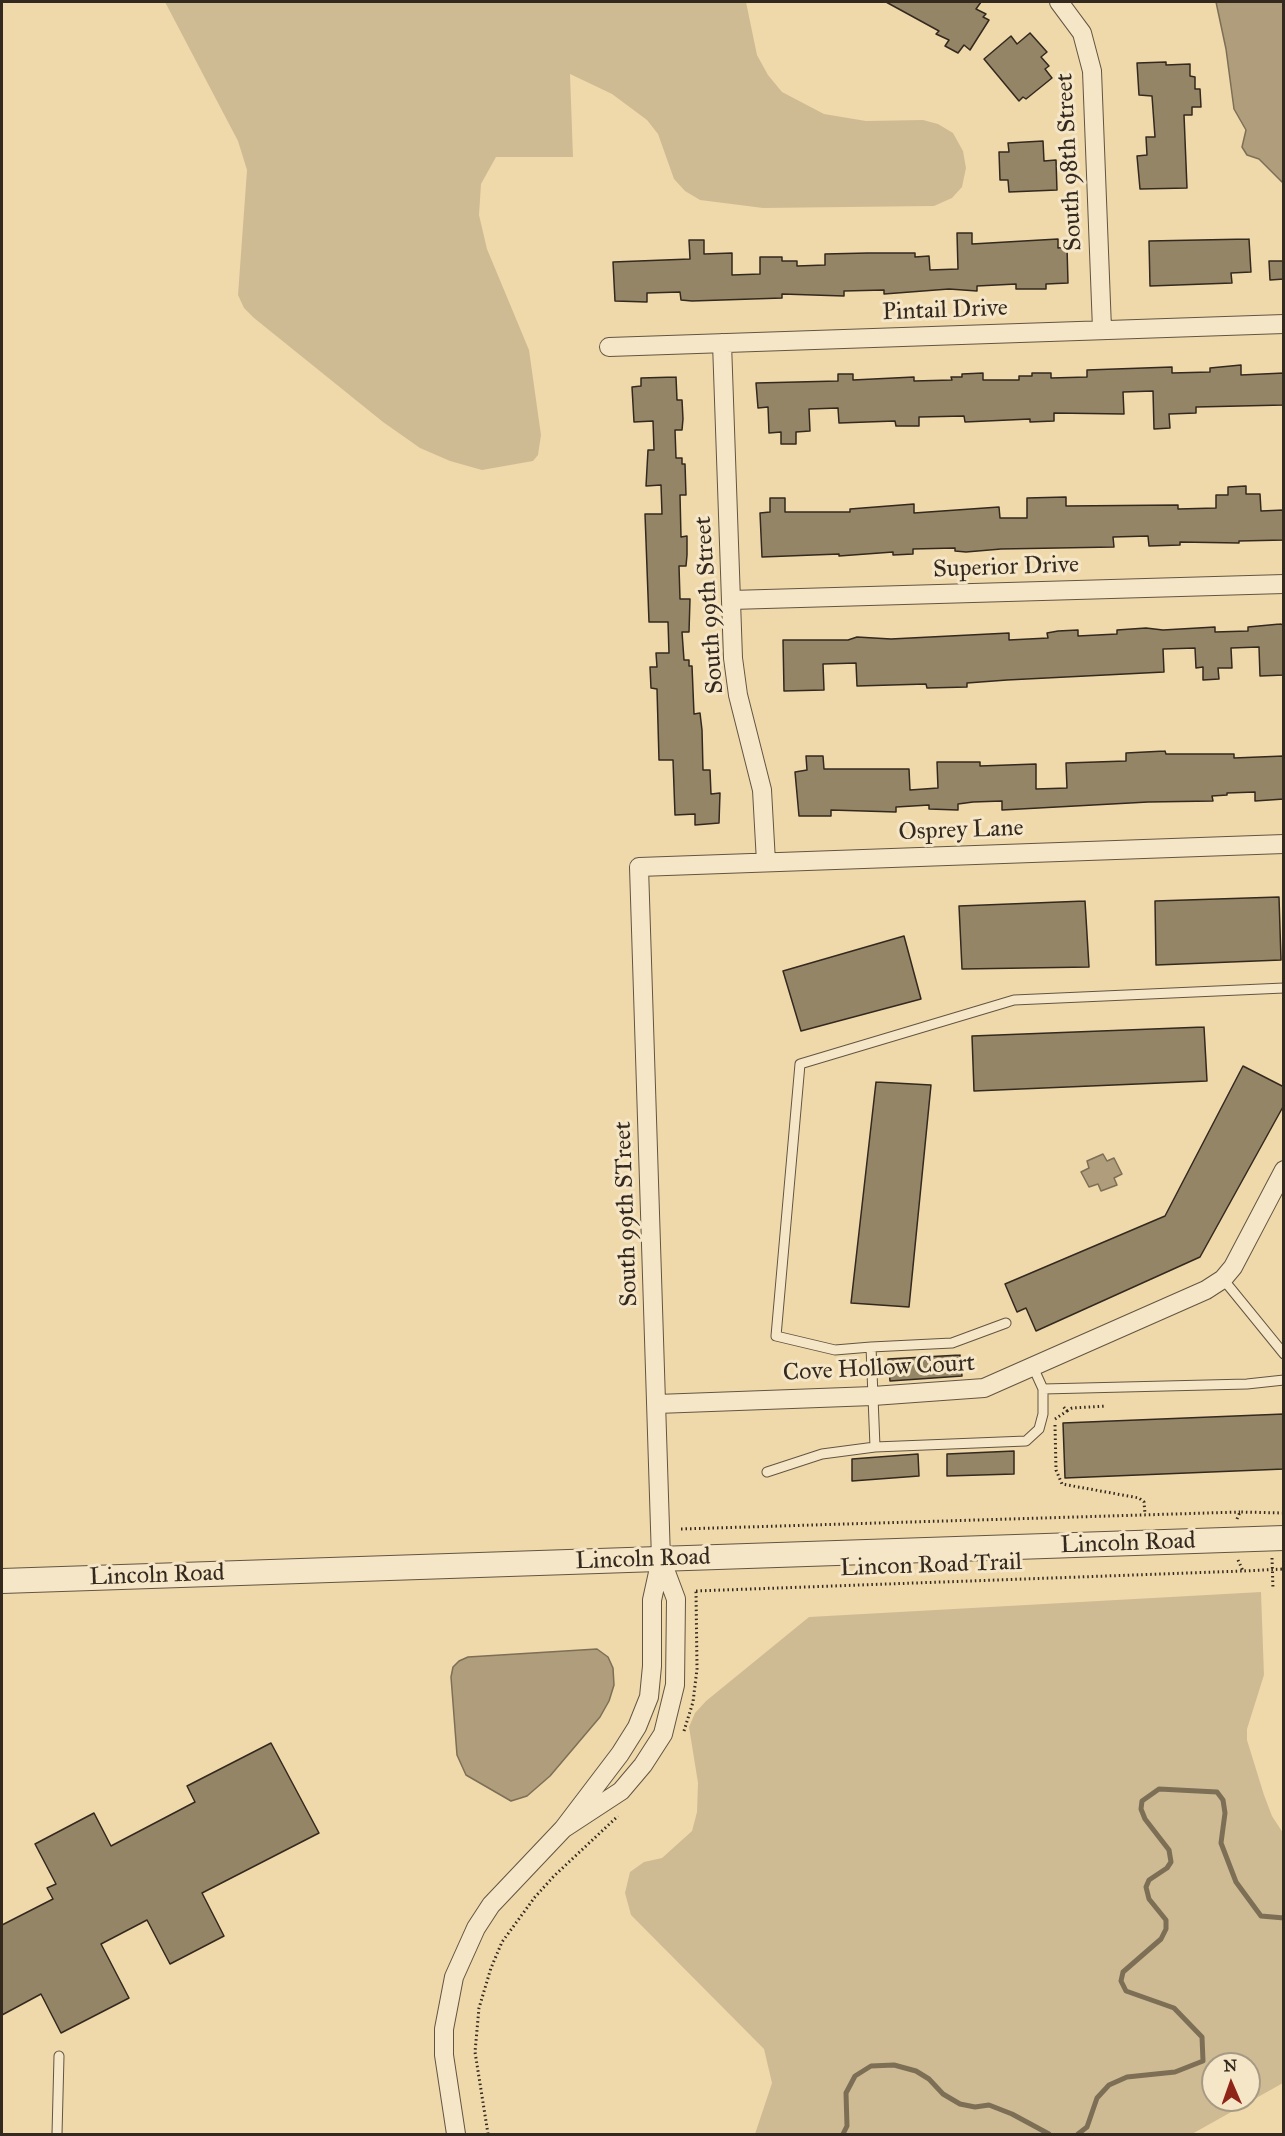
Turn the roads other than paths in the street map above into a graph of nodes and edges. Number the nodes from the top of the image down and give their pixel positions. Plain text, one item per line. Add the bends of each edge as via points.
1 (1059, 2) edge
2 (1284, 324) edge
3 (1102, 329) junction
4 (722, 343) junction
5 (609, 347) dead end
6 (1284, 584) edge
7 (731, 600) junction
8 (1284, 844) edge
9 (766, 862) junction
10 (639, 867) joint
11 (1284, 988) edge
12 (1284, 1170) edge
13 (1223, 1279) junction
14 (1006, 1323) dead end
15 (872, 1347) junction
16 (1284, 1354) edge
17 (1033, 1367) junction
18 (1284, 1380) edge
19 (1043, 1389) junction
20 (873, 1396) junction
21 (657, 1404) junction
22 (875, 1447) junction
23 (767, 1472) dead end
24 (1278, 1538) edge
25 (661, 1560) junction
26 (2, 1581) edge
27 (562, 1829) junction
28 (59, 2056) dead end
29 (57, 2134) edge
30 (456, 2134) edge

1 - 3 street, South 98th Street via 1082,33 1092,71
2 - 3 street, Pintail Drive
3 - 4 street, Pintail Drive
4 - 5 street, Pintail Drive
4 - 7 street, South 99th Street
6 - 7 street, Superior Drive
7 - 9 street, South 99th Street via 734,670 762,790
8 - 9 street, Osprey Lane
9 - 10 street, Osprey Lane
10 - 21 street, South 99th STreet
11 - 15 lane via 1014,1000 800,1064 776,1336 834,1350
12 - 13 street
13 - 16 lane
13 - 17 street, Cove Hollow Court
14 - 15 lane via 952,1343
15 - 20 lane
17 - 19 lane
17 - 20 street, Cove Hollow Court via 984,1388
18 - 19 lane
19 - 22 lane via 1039,1429 1026,1441
20 - 21 street, Cove Hollow Court
20 - 22 lane
21 - 25 street, South 99th STreet
22 - 23 lane via 822,1454
24 - 25 street, Lincoln Road
25 - 26 street, Lincoln Road
25 - 27 street via 652,1600 649,1697 620,1754
25 - 27 street via 676,1599 675,1685 663,1734 644,1765 621,1791
27 - 30 street via 491,1905 454,1977 444,2029 444,2055
28 - 29 lane

